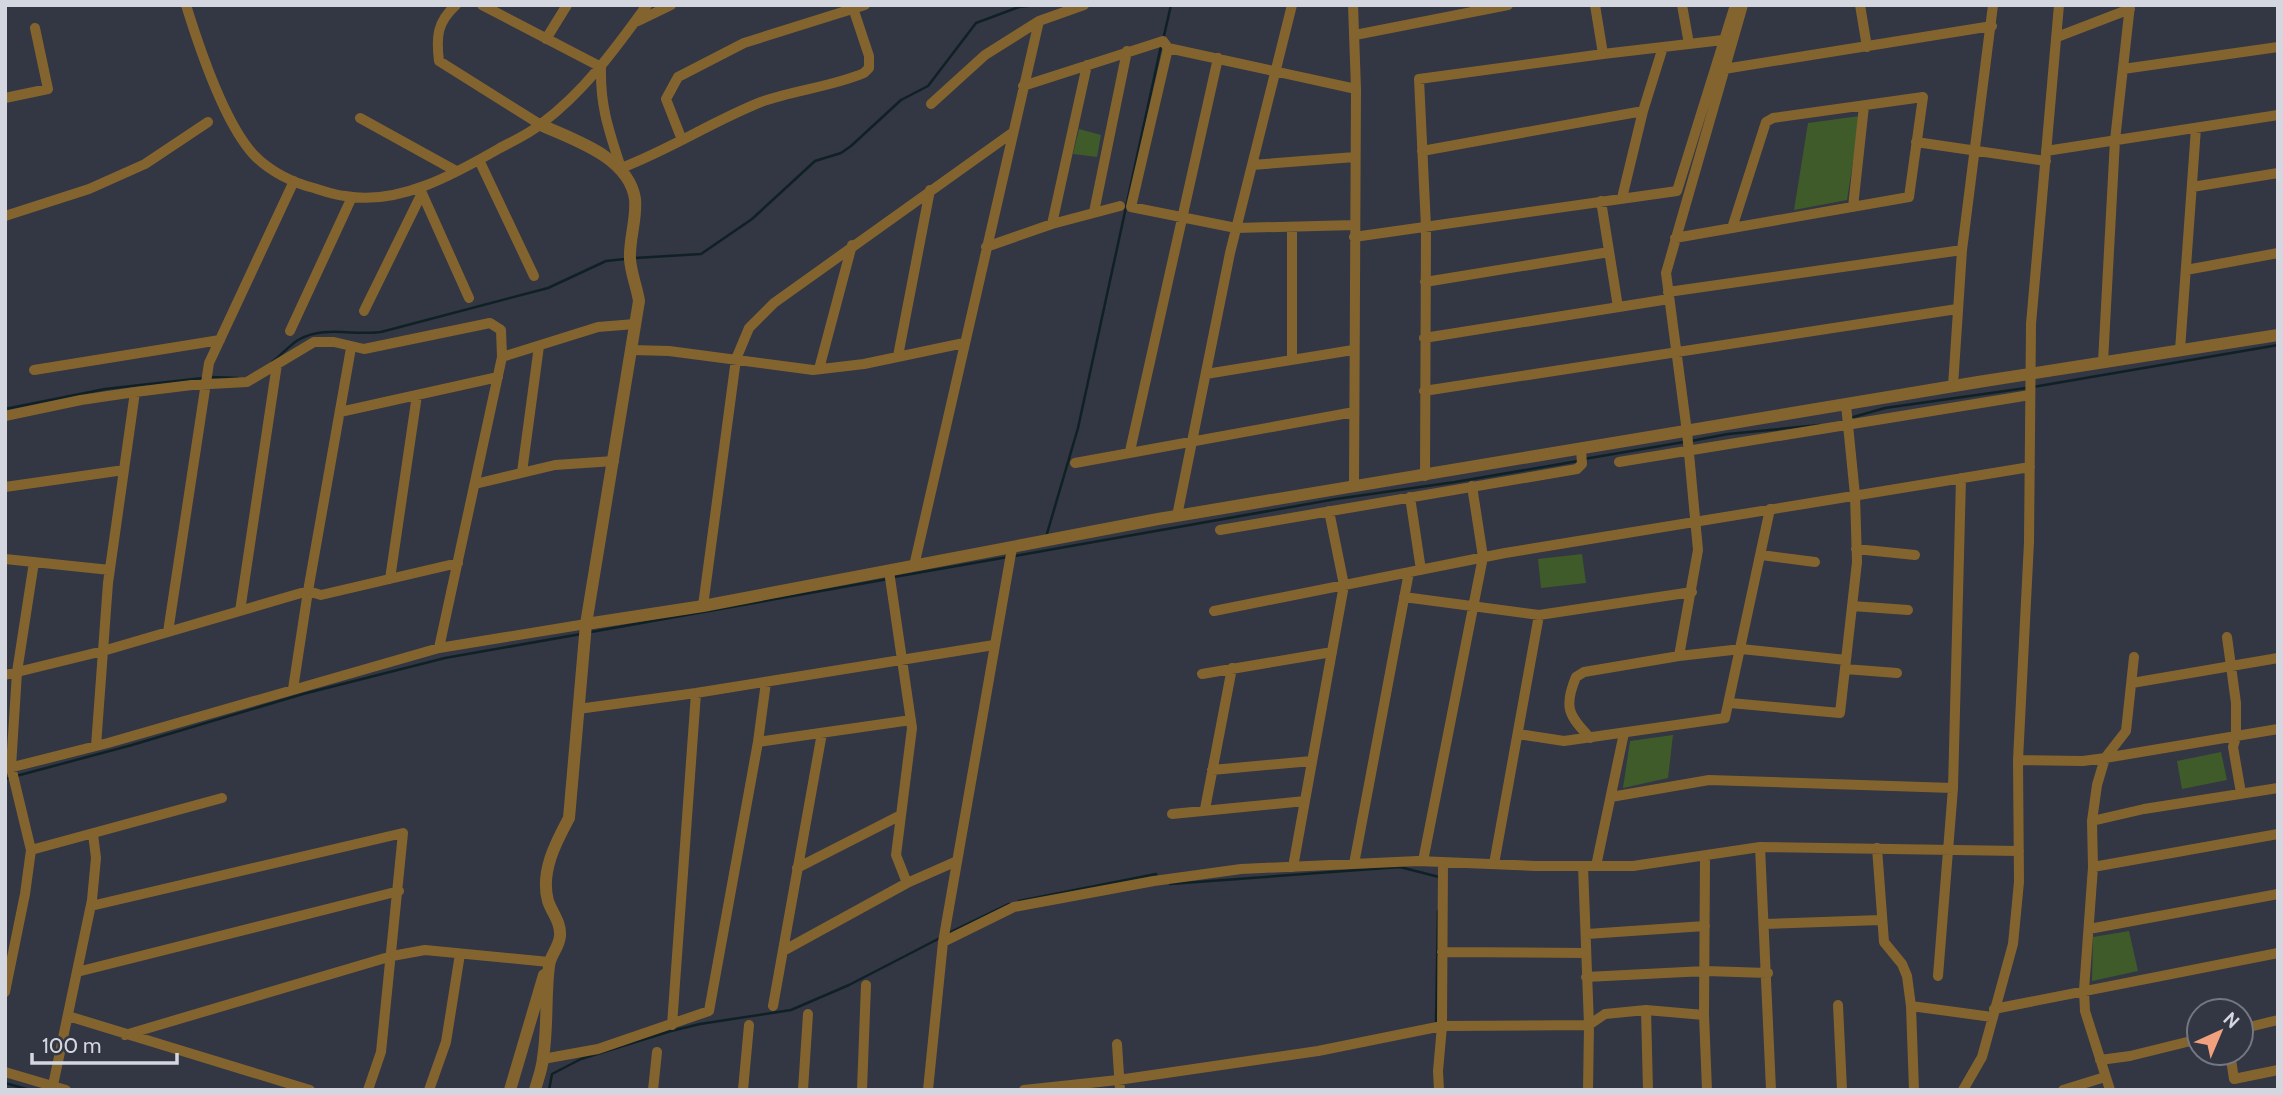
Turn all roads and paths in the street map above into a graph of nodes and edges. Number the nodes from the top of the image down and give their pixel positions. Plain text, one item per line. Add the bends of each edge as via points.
1 (186, 5) edge
2 (456, 5) edge
3 (567, 5) edge
4 (647, 5) edge
5 (671, 5) edge
6 (865, 5) edge
7 (1084, 5) edge
8 (1293, 5) edge
9 (1353, 5) edge
10 (1508, 5) edge
11 (1595, 5) edge
12 (1682, 5) edge
13 (1735, 5) edge
14 (1743, 5) edge
15 (1860, 5) edge
16 (1993, 5) edge
17 (2059, 5) edge
18 (484, 6) edge
19 (852, 7) edge
20 (2130, 7) edge
21 (1038, 21) junction
22 (634, 23) junction
23 (1992, 26) junction
24 (35, 28) dead end
25 (1355, 35) junction
26 (2057, 37) junction
27 (547, 39) junction
28 (1723, 40) junction
29 (1689, 44) junction
30 (1663, 47) junction
31 (1867, 47) junction
32 (2278, 47) edge
33 (1168, 48) junction
34 (1127, 51) junction
35 (1603, 54) junction
36 (1218, 58) junction
37 (1087, 65) junction
38 (601, 67) junction
39 (1724, 69) junction
40 (2123, 69) junction
41 (1276, 71) junction
42 (1023, 86) junction
43 (1356, 89) junction
44 (5, 98) edge
45 (931, 104) dead end
46 (1864, 106) junction
47 (1643, 111) junction
48 (2278, 115) edge
49 (360, 118) dead end
50 (208, 122) dead end
51 (541, 125) junction
52 (2196, 128) junction
53 (1012, 132) junction
54 (682, 140) junction
55 (2115, 140) junction
56 (1916, 142) junction
57 (1422, 150) junction
58 (1975, 152) junction
59 (1355, 156) junction
60 (2046, 156) junction
61 (479, 160) junction
62 (1252, 165) junction
63 (621, 169) junction
64 (456, 172) junction
65 (2278, 173) edge
66 (294, 181) junction
67 (2192, 187) junction
68 (421, 190) junction
69 (930, 190) junction
70 (352, 197) junction
71 (1622, 198) junction
72 (1601, 201) junction
73 (1120, 206) dead end
74 (1853, 208) junction
75 (1094, 212) junction
76 (5, 216) edge
77 (1182, 217) junction
78 (1052, 224) junction
79 (1355, 225) junction
80 (1292, 227) junction
81 (1426, 227) junction
82 (1236, 228) junction
83 (1732, 228) junction
84 (1354, 237) junction
85 (1675, 238) junction
86 (853, 245) junction
87 (986, 247) junction
88 (1962, 250) junction
89 (1609, 252) junction
90 (2278, 253) edge
91 (2186, 270) junction
92 (534, 276) dead end
93 (1425, 282) junction
94 (1669, 296) junction
95 (470, 298) dead end
96 (1618, 307) junction
97 (1957, 309) junction
98 (364, 311) dead end
99 (635, 324) junction
100 (290, 331) dead end
101 (2278, 335) edge
102 (1424, 338) junction
103 (220, 340) junction
104 (964, 343) junction
105 (539, 346) junction
106 (351, 348) junction
107 (632, 350) junction
108 (1353, 350) junction
109 (2180, 350) junction
110 (1676, 351) junction
111 (898, 356) junction
112 (502, 357) junction
113 (736, 359) junction
114 (1292, 359) junction
115 (2103, 362) junction
116 (277, 364) junction
117 (819, 369) junction
118 (34, 370) dead end
119 (1206, 374) junction
120 (2031, 374) junction
121 (498, 377) junction
122 (205, 385) junction
123 (1953, 386) junction
124 (1424, 391) junction
125 (135, 392) junction
126 (417, 395) junction
127 (2030, 395) junction
128 (1846, 405) junction
129 (340, 412) junction
130 (1354, 412) junction
131 (5, 416) edge
132 (1849, 424) junction
133 (1687, 432) junction
134 (1194, 440) junction
135 (1581, 450) junction
136 (1689, 450) junction
137 (1130, 451) junction
138 (614, 461) junction
139 (1619, 462) dead end
140 (1075, 463) dead end
141 (2030, 467) junction
142 (124, 470) junction
143 (522, 472) junction
144 (1421, 476) junction
145 (1961, 478) junction
146 (475, 484) junction
147 (1472, 486) junction
148 (5, 487) edge
149 (1354, 487) junction
150 (1422, 495) junction
151 (1855, 495) junction
152 (1410, 497) junction
153 (1770, 509) junction
154 (1329, 511) junction
155 (1177, 516) junction
156 (1695, 521) junction
157 (1220, 530) dead end
158 (1012, 548) junction
159 (1856, 549) junction
160 (1760, 555) junction
161 (1915, 555) dead end
162 (1483, 557) junction
163 (5, 559) edge
164 (34, 562) junction
165 (1815, 562) dead end
166 (458, 563) junction
167 (914, 566) junction
168 (110, 570) junction
169 (1421, 570) junction
170 (889, 571) junction
171 (1409, 572) junction
172 (390, 579) junction
173 (1344, 585) junction
174 (308, 591) junction
175 (1692, 592) junction
176 (1404, 597) junction
177 (703, 606) junction
178 (1475, 606) junction
179 (1852, 606) junction
180 (1908, 610) dead end
181 (240, 611) junction
182 (1214, 611) dead end
183 (1539, 615) junction
184 (586, 624) junction
185 (168, 632) junction
186 (2227, 637) dead end
187 (995, 645) junction
188 (439, 648) junction
189 (1741, 649) junction
190 (103, 651) junction
191 (1332, 652) junction
192 (1679, 656) junction
193 (2134, 657) dead end
194 (2278, 658) edge
195 (904, 660) junction
196 (1845, 664) junction
197 (2231, 667) junction
198 (1232, 668) junction
199 (18, 672) junction
200 (1897, 673) dead end
201 (1202, 674) dead end
202 (5, 675) edge
203 (766, 682) junction
204 (2132, 683) junction
205 (293, 689) junction
206 (696, 693) junction
207 (1730, 703) junction
208 (578, 709) junction
209 (911, 720) junction
210 (2278, 729) edge
211 (822, 733) junction
212 (1624, 733) junction
213 (1518, 734) junction
214 (1590, 737) junction
215 (2236, 737) junction
216 (758, 742) junction
217 (96, 746) junction
218 (2105, 758) junction
219 (2018, 760) junction
220 (1312, 761) junction
221 (8, 768) edge
222 (1212, 770) junction
223 (1953, 788) junction
224 (2278, 788) edge
225 (2241, 793) junction
226 (1611, 797) junction
227 (222, 798) dead end
228 (1305, 801) junction
229 (1205, 810) junction
230 (1172, 814) dead end
231 (901, 815) junction
232 (2092, 821) junction
233 (93, 834) junction
234 (2278, 834) edge
235 (1760, 847) junction
236 (1877, 848) junction
237 (1949, 849) junction
238 (31, 850) junction
239 (2019, 851) junction
240 (1705, 856) junction
241 (957, 861) junction
242 (1423, 861) junction
243 (1443, 862) junction
244 (1354, 864) junction
245 (1494, 864) junction
246 (1583, 866) junction
247 (1596, 866) junction
248 (1293, 867) junction
249 (2093, 867) junction
250 (797, 869) junction
251 (907, 883) junction
252 (398, 891) junction
253 (2278, 894) edge
254 (91, 906) junction
255 (1881, 920) junction
256 (1765, 924) junction
257 (1705, 926) junction
258 (2089, 929) junction
259 (1587, 934) junction
260 (10, 936) edge
261 (943, 942) junction
262 (783, 951) junction
263 (1441, 952) junction
264 (1585, 953) junction
265 (2278, 953) edge
266 (460, 954) junction
267 (391, 956) junction
268 (549, 962) junction
269 (1705, 971) junction
270 (77, 972) junction
271 (1768, 973) junction
272 (1938, 976) dead end
273 (1586, 977) junction
274 (866, 985) dead end
275 (2084, 990) junction
276 (5, 992) edge
277 (1838, 1005) dead end
278 (773, 1006) dead end
279 (1911, 1006) junction
280 (1646, 1010) junction
281 (1993, 1013) junction
282 (808, 1014) dead end
283 (1704, 1015) junction
284 (68, 1016) junction
285 (2278, 1020) edge
286 (749, 1024) dead end
287 (672, 1025) junction
288 (1589, 1025) junction
289 (1442, 1026) junction
290 (2255, 1026) edge
291 (125, 1035) junction
292 (2185, 1042) edge
293 (1117, 1044) dead end
294 (657, 1052) dead end
295 (543, 1059) junction
296 (2100, 1060) junction
297 (2232, 1067) edge
298 (2278, 1070) edge
299 (5, 1072) edge
300 (2105, 1077) junction
301 (1119, 1085) edge
302 (53, 1088) edge
303 (66, 1090) edge
304 (310, 1090) edge
305 (368, 1090) edge
306 (429, 1090) edge
307 (510, 1090) edge
308 (535, 1090) edge
309 (653, 1090) edge
310 (743, 1090) edge
311 (803, 1090) edge
312 (862, 1090) edge
313 (928, 1090) edge
314 (1024, 1090) edge
315 (1439, 1090) edge
316 (1588, 1090) edge
317 (1648, 1090) edge
318 (1707, 1090) edge
319 (1772, 1090) edge
320 (1842, 1090) edge
321 (1914, 1090) edge
322 (1963, 1090) edge
323 (2063, 1090) edge
324 (2110, 1090) edge

1 - 66 street via 200,51 232,123 254,155
2 - 51 street via 436,37 439,61
3 - 27 street
4 - 22 street
5 - 22 street
6 - 19 street
7 - 21 street
8 - 41 street
9 - 25 street
10 - 25 street
11 - 35 street
12 - 29 street
13 - 28 street
14 - 39 street
15 - 31 street
16 - 23 street
17 - 26 street
18 - 27 street
19 - 54 street via 744,43 678,77 666,99
19 - 54 street via 869,55 864,73 762,102
20 - 26 street
20 - 40 street
21 - 42 street
21 - 45 street via 985,55
22 - 38 street
23 - 31 street
23 - 58 street
24 - 44 street via 48,89
25 - 43 street
26 - 60 street
27 - 38 street
28 - 29 street
28 - 71 street via 1677,191
29 - 30 street
30 - 35 street
30 - 47 street
31 - 39 street
32 - 40 street
33 - 34 street via 1157,41
33 - 36 street
33 - 77 street via 1131,207
34 - 37 street
34 - 75 street
35 - 57 street via 1419,79
36 - 41 street
36 - 77 street
37 - 42 street
37 - 78 street
38 - 51 street
38 - 63 street via 605,120
39 - 85 street
40 - 55 street
41 - 43 street
41 - 62 street
42 - 53 street
43 - 59 street
46 - 56 street via 1923,97
46 - 74 street
46 - 83 street via 1766,122
47 - 57 street
47 - 71 street
48 - 52 street
49 - 64 street
50 - 76 street via 145,164 89,189
51 - 61 street
51 - 63 street
52 - 55 street
52 - 67 street
53 - 69 street
53 - 87 street
54 - 63 street
55 - 60 street
55 - 115 street
56 - 58 street
56 - 74 street via 1909,197
57 - 81 street
58 - 60 street
58 - 88 street
59 - 62 street
59 - 79 street
60 - 120 street
61 - 64 street
61 - 92 street
62 - 82 street
63 - 99 street via 635,199 630,258 639,301
64 - 68 street
65 - 67 street
66 - 70 street
66 - 103 street
67 - 91 street
68 - 70 street
68 - 95 street
68 - 98 street
69 - 86 street
69 - 111 street
70 - 100 street
71 - 72 street
72 - 81 street
72 - 89 street
73 - 75 street
74 - 83 street
75 - 78 street
77 - 82 street
77 - 137 street
78 - 87 street
79 - 80 street
79 - 84 street
80 - 82 street
80 - 114 street
81 - 84 street
81 - 93 street
82 - 119 street
83 - 85 street
84 - 108 street
85 - 94 street via 1666,273
86 - 113 street via 757,317
86 - 117 street
87 - 104 street
88 - 94 street
88 - 97 street
89 - 93 street
89 - 96 street
90 - 91 street
91 - 109 street
93 - 102 street
94 - 96 street
94 - 110 street
96 - 102 street
97 - 110 street
97 - 123 street
99 - 105 street via 598,327
99 - 107 street
101 - 109 street
102 - 124 street
103 - 118 street
103 - 122 street
104 - 111 street
104 - 167 street
105 - 112 street
105 - 143 street
106 - 112 street via 374,348 490,323 501,330
106 - 116 street via 314,342
106 - 129 street
107 - 113 street
107 - 138 street
108 - 114 street
108 - 130 street
109 - 115 street
110 - 124 street
110 - 133 street
111 - 117 street
112 - 121 street
113 - 117 street
113 - 177 street
114 - 119 street
115 - 120 street
116 - 122 street via 247,382
116 - 181 street
119 - 134 street
120 - 123 street
120 - 127 street
121 - 126 street
121 - 146 street
122 - 125 street
122 - 185 street
123 - 128 street
124 - 144 street
125 - 131 street
125 - 142 street
126 - 129 street
126 - 172 street
127 - 132 street
127 - 141 street
128 - 132 street
128 - 133 street
129 - 174 street
130 - 134 street
130 - 149 street
132 - 136 street
132 - 151 street
133 - 135 street
133 - 136 street
134 - 137 street
134 - 155 street
135 - 144 street
135 - 147 street via 1582,464 1577,469
136 - 139 street
136 - 156 street
137 - 140 street
138 - 143 street
138 - 184 street
141 - 145 street
141 - 219 street
142 - 148 street
142 - 168 street
143 - 146 street
144 - 149 street
144 - 150 street
145 - 151 street
145 - 223 street
146 - 166 street
147 - 150 street
147 - 162 street
149 - 155 street
150 - 152 street
151 - 153 street
151 - 159 street
152 - 154 street
152 - 169 street
153 - 156 street
153 - 160 street
154 - 157 street
154 - 173 street
155 - 158 street
156 - 162 street
156 - 175 street via 1698,550
158 - 167 street
158 - 187 street
159 - 161 street
159 - 179 street
160 - 165 street
160 - 189 street
162 - 169 street
162 - 178 street
163 - 164 street
164 - 168 street
164 - 199 street
166 - 172 street
166 - 188 street
167 - 170 street
168 - 190 street
169 - 171 street
170 - 177 street
170 - 195 street
171 - 173 street
171 - 176 street
172 - 174 street via 321,595
173 - 182 street
173 - 191 street
174 - 181 street
174 - 205 street
175 - 183 street
175 - 192 street
176 - 178 street
176 - 244 street
177 - 184 street
178 - 183 street
178 - 242 street
179 - 180 street
179 - 196 street
181 - 185 street
183 - 213 street
184 - 188 street
184 - 208 street
185 - 190 street
186 - 197 street
187 - 195 street
187 - 241 street
188 - 205 street
189 - 192 street
189 - 196 street
189 - 207 street
190 - 199 street
190 - 217 street
191 - 198 street
191 - 220 street
192 - 214 street via 1576,677 1569,710
193 - 204 street
194 - 197 street
195 - 203 street
195 - 209 street
196 - 200 street
196 - 207 street via 1840,713
197 - 204 street
197 - 215 street
198 - 201 street
198 - 222 street
199 - 202 street
199 - 221 street
203 - 206 street
203 - 216 street
204 - 218 street via 2126,731
205 - 217 street
206 - 208 street
206 - 287 street
207 - 212 street via 1725,718
208 - 268 street via 569,818 554,846 546,888 560,934
209 - 211 street
209 - 231 street
210 - 215 street
211 - 216 street
211 - 250 street
212 - 214 street
212 - 226 street
213 - 214 street via 1564,741
213 - 245 street
215 - 218 street
215 - 225 street via 2233,747
216 - 287 street via 709,1011
217 - 221 street
218 - 219 street
218 - 232 street
219 - 239 street
220 - 222 street
220 - 228 street
221 - 238 street
222 - 229 street
223 - 226 street via 1709,780
223 - 237 street
224 - 225 street
225 - 232 street
226 - 247 street
227 - 233 street
228 - 229 street
228 - 248 street
229 - 230 street
231 - 250 street
231 - 251 street via 896,855
232 - 249 street
233 - 238 street
233 - 254 street via 96,858
234 - 249 street
235 - 236 street
235 - 240 street
235 - 256 street
236 - 237 street
236 - 255 street
237 - 239 street
237 - 272 street
238 - 260 street via 25,894
239 - 281 street via 2013,944
240 - 247 street
240 - 257 street
241 - 251 street
241 - 261 street
242 - 243 street
242 - 244 street
243 - 245 street
243 - 263 street
244 - 248 street
245 - 246 street
246 - 247 street
246 - 259 street
248 - 261 street via 1154,881 1014,906
249 - 258 street
250 - 262 street
251 - 262 street
252 - 254 street via 403,833
252 - 267 street
252 - 270 street
253 - 258 street
254 - 270 street
255 - 256 street
255 - 279 street via 1884,942 1907,976
256 - 271 street
257 - 259 street
257 - 269 street
258 - 275 street
259 - 264 street
260 - 276 street
261 - 313 street
262 - 278 street
263 - 264 street
263 - 289 street
264 - 273 street
265 - 275 street
266 - 267 street via 425,950
266 - 268 street
266 - 306 street via 446,1042
267 - 291 street
267 - 305 street via 381,1052
268 - 295 street
268 - 307 street
269 - 271 street
269 - 273 street
269 - 283 street
270 - 284 street
271 - 319 street
273 - 288 street
274 - 312 street
275 - 281 street
275 - 296 street via 2085,1012
277 - 320 street
279 - 281 street
279 - 321 street
280 - 283 street
280 - 288 street via 1605,1014
280 - 317 street
281 - 322 street via 1982,1057
282 - 311 street
283 - 318 street
284 - 291 street
284 - 302 street
285 - 290 street
286 - 310 street
287 - 295 street via 598,1049
288 - 289 street
288 - 316 street
289 - 301 street
289 - 315 street
291 - 304 street
292 - 296 street
293 - 301 street
294 - 309 street
295 - 308 street
296 - 300 street
297 - 298 street via 2234,1079
299 - 302 street
300 - 323 street
300 - 324 street
301 - 314 street
302 - 303 street

